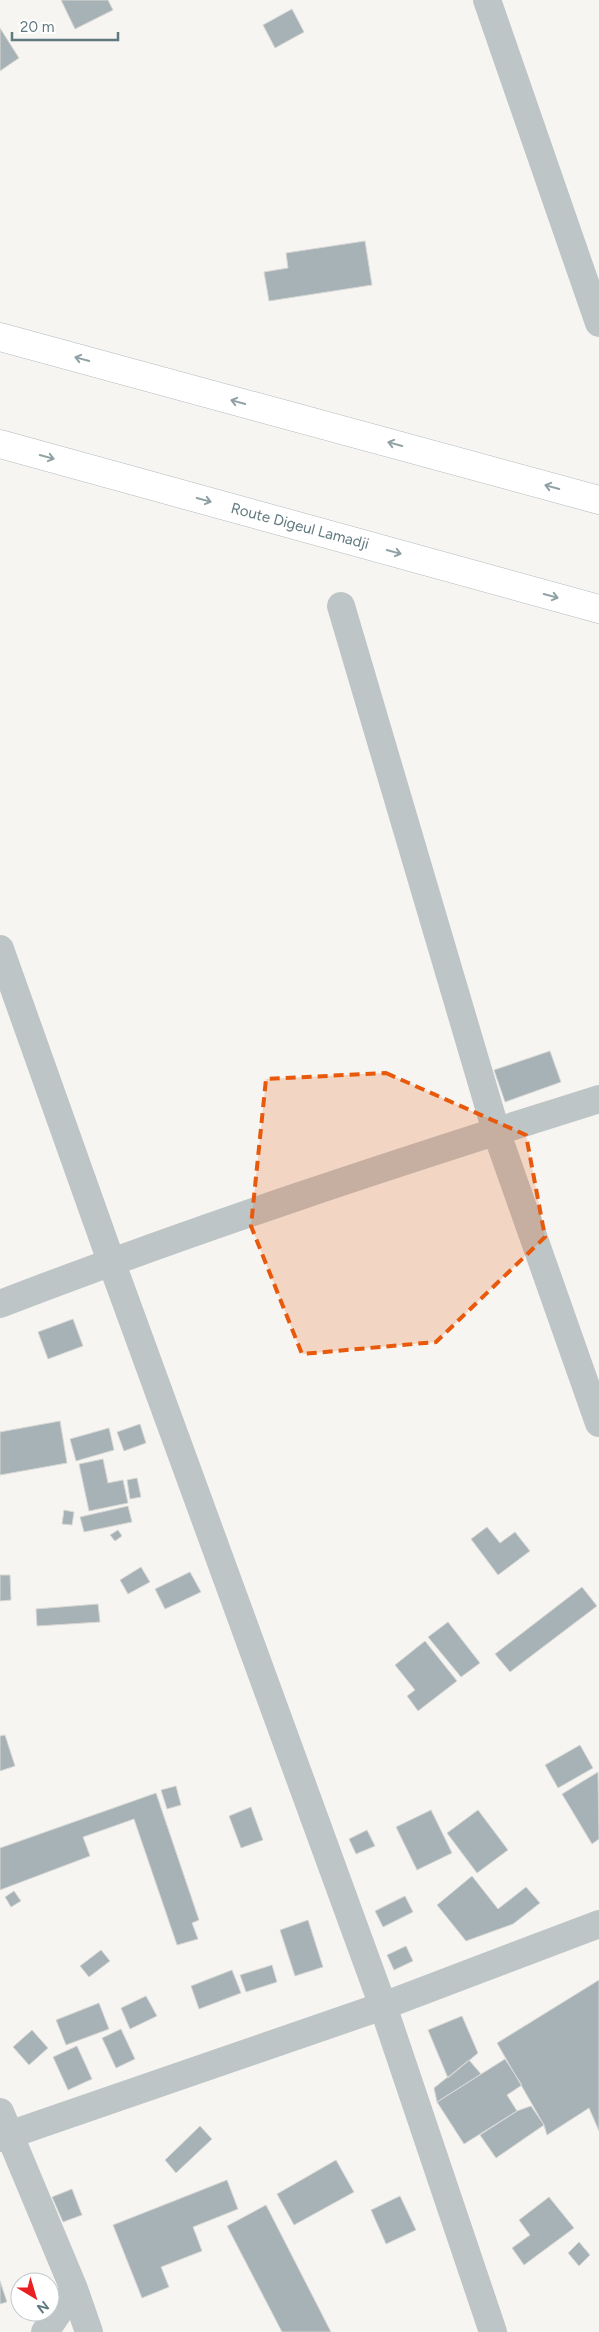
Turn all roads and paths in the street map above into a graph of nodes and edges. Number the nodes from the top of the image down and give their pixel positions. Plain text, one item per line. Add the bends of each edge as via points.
1 (487, 0) edge
2 (599, 324) edge
3 (0, 337) edge
4 (0, 444) edge
5 (599, 500) edge
6 (341, 606) dead end
7 (599, 609) edge
8 (0, 949) edge
9 (599, 1099) edge
10 (496, 1131) junction
11 (111, 1261) junction
12 (0, 1304) edge
13 (599, 1423) edge
14 (599, 1924) edge
15 (383, 2006) junction
16 (3, 2128) edge
17 (74, 2289) junction
18 (45, 2332) edge
19 (89, 2332) edge
20 (494, 2332) edge

1 - 2 street
5 -> 3 main road
4 -> 7 main road, Route Digeul Lamadji
6 - 10 street
8 - 11 street
9 - 10 street
10 - 11 street
10 - 13 street
11 - 12 street
11 - 15 street
14 - 15 street
15 - 16 street
15 - 20 street
16 - 17 street
17 - 18 street
17 - 19 street

